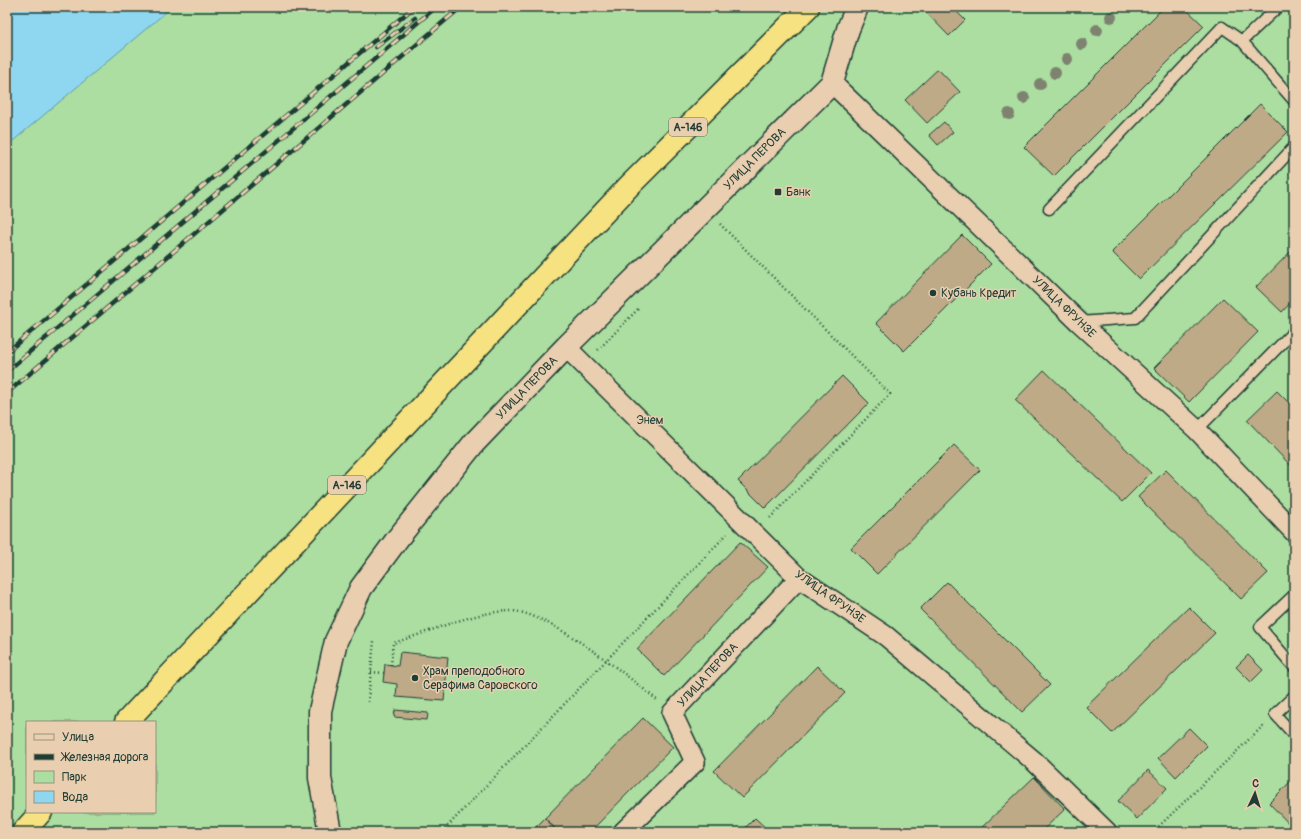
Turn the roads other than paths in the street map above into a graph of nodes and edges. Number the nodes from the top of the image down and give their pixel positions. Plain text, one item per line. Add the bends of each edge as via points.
1 (808, 7) edge
2 (857, 7) edge
3 (1278, 7) edge
4 (1242, 41) junction
5 (832, 83) junction
6 (1294, 101) edge
7 (1294, 147) edge
8 (1049, 210) dead end
9 (1079, 322) junction
10 (1294, 331) edge
11 (566, 347) junction
12 (1197, 430) junction
13 (1294, 532) edge
14 (799, 578) junction
15 (1294, 596) edge
16 (1294, 667) edge
17 (1294, 696) edge
18 (127, 721) edge
19 (1294, 735) edge
20 (40, 813) edge
21 (23, 832) edge
22 (330, 832) edge
23 (623, 832) edge
24 (1107, 832) edge

1 - 18 highway, А-146 via 629,186
2 - 5 street, УЛИЦА ПЕРОВА
3 - 4 lane
4 - 6 lane
4 - 8 lane via 1222,27
5 - 9 street, УЛИЦА ФРУНЗЕ
5 - 11 street, УЛИЦА ПЕРОВА
7 - 9 lane via 1135,318
9 - 12 street, УЛИЦА ФРУНЗЕ
10 - 12 lane
11 - 14 street, УЛИЦА ФРУНЗЕ
11 - 22 street, УЛИЦА ПЕРОВА via 474,443 361,588 336,641 320,711 320,778
12 - 13 street, УЛИЦА ФРУНЗЕ
14 - 23 street, УЛИЦА ПЕРОВА via 672,713 694,762
14 - 24 street, УЛИЦА ФРУНЗЕ via 886,636 1034,761
15 - 16 lane via 1260,627
17 - 19 lane via 1275,714
20 - 21 highway

